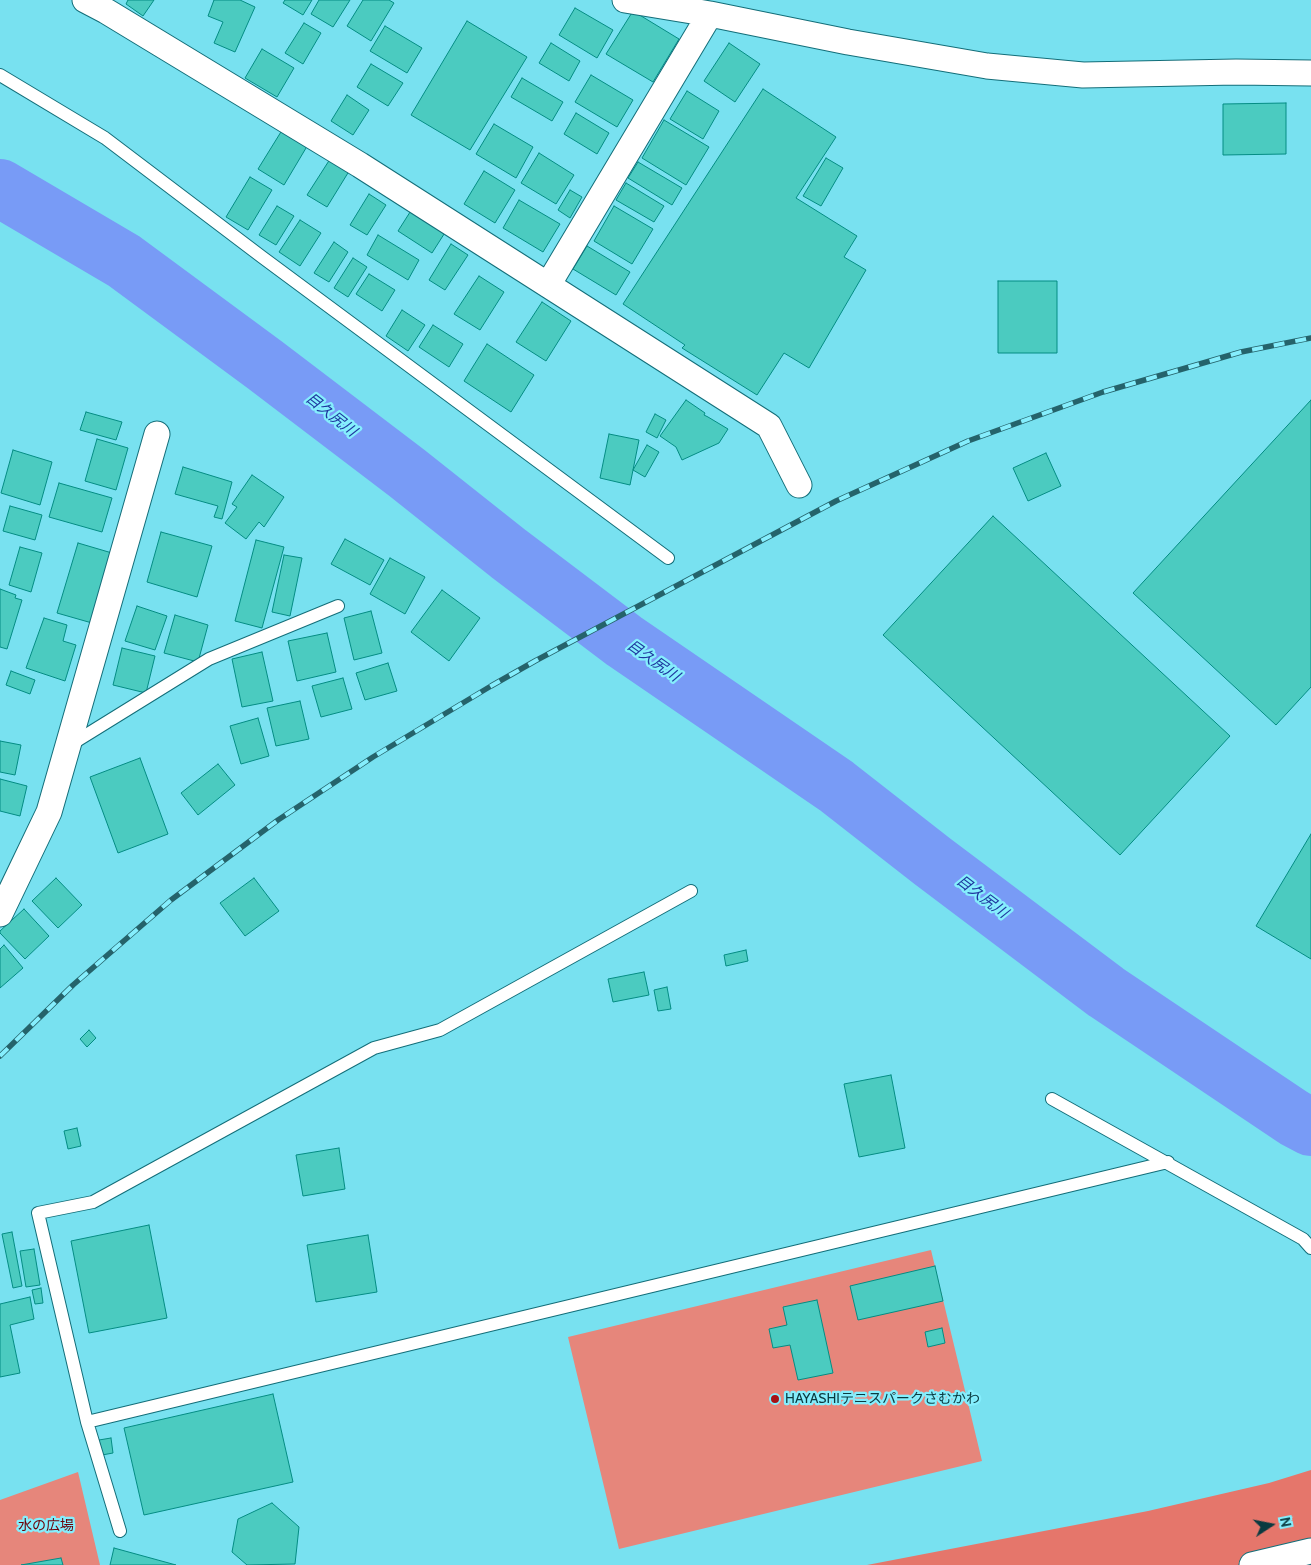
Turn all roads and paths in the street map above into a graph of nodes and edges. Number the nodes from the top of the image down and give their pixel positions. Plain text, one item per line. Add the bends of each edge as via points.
1 (86, 0) edge
2 (625, 0) edge
3 (710, 14) junction
4 (1311, 73) edge
5 (0, 75) edge
6 (548, 284) junction
7 (157, 434) dead end
8 (799, 485) dead end
9 (668, 558) dead end
10 (338, 606) dead end
11 (68, 746) junction
12 (691, 891) dead end
13 (0, 914) edge
14 (1052, 1098) dead end
15 (1168, 1162) junction
16 (1311, 1248) edge
17 (87, 1422) junction
18 (120, 1531) dead end
19 (1311, 1551) edge
20 (1252, 1565) edge

1 - 6 street via 352,160
2 - 3 street
3 - 4 street via 987,66 1083,75
3 - 6 street
5 - 9 lane via 104,138
6 - 8 street via 769,426
7 - 11 street
10 - 11 lane via 208,659
11 - 13 street via 49,812
12 - 17 lane via 440,1030 374,1048 92,1202 38,1214
14 - 15 lane
15 - 16 lane via 1303,1239
15 - 17 lane
17 - 18 lane
19 - 20 street

